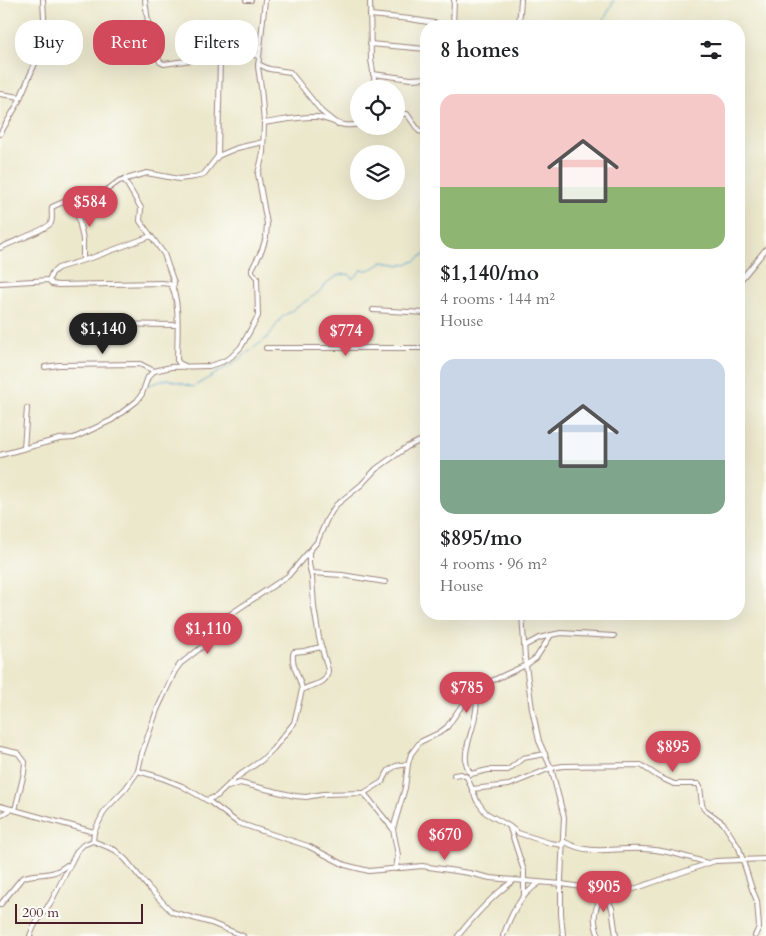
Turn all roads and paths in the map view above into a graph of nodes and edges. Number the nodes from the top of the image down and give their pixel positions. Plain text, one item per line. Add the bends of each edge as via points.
1 (43, 0) edge
2 (145, 0) edge
3 (246, 0) edge
4 (251, 0) edge
5 (265, 0) edge
6 (370, 0) edge
7 (454, 0) edge
8 (521, 0) edge
9 (370, 16) junction
10 (454, 20) edge
11 (519, 20) edge
12 (420, 21) edge
13 (370, 44) junction
14 (420, 48) edge
15 (260, 55) joint
16 (175, 62) edge
17 (258, 64) junction
18 (220, 65) edge
19 (373, 74) junction
20 (420, 78) edge
21 (374, 80) edge
22 (0, 94) edge
23 (20, 97) junction
24 (405, 114) edge
25 (264, 123) junction
26 (337, 124) junction
27 (350, 126) edge
28 (420, 131) edge
29 (0, 134) edge
30 (264, 142) junction
31 (218, 156) junction
32 (124, 179) junction
33 (74, 197) junction
34 (151, 236) junction
35 (0, 248) edge
36 (766, 249) edge
37 (83, 260) junction
38 (745, 275) edge
39 (49, 280) junction
40 (0, 283) edge
41 (173, 288) junction
42 (373, 310) dead end
43 (420, 312) edge
44 (94, 324) dead end
45 (177, 325) junction
46 (266, 348) dead end
47 (420, 348) edge
48 (45, 367) dead end
49 (187, 367) junction
50 (154, 371) junction
51 (28, 408) dead end
52 (420, 441) edge
53 (24, 448) junction
54 (0, 455) edge
55 (309, 552) junction
56 (311, 573) junction
57 (385, 582) dead end
58 (522, 620) edge
59 (552, 635) junction
60 (614, 636) dead end
61 (524, 646) junction
62 (321, 647) junction
63 (526, 665) junction
64 (302, 690) junction
65 (478, 692) junction
66 (0, 749) edge
67 (545, 754) junction
68 (408, 764) junction
69 (551, 768) junction
70 (138, 771) junction
71 (454, 775) dead end
72 (469, 775) junction
73 (225, 788) junction
74 (472, 790) junction
75 (364, 793) junction
76 (206, 800) junction
77 (0, 806) edge
78 (13, 810) junction
79 (0, 816) edge
80 (509, 826) junction
81 (393, 829) junction
82 (94, 832) junction
83 (93, 841) junction
84 (563, 843) junction
85 (72, 859) junction
86 (766, 859) edge
87 (743, 860) junction
88 (708, 863) junction
89 (396, 869) junction
90 (514, 880) junction
91 (525, 881) junction
92 (539, 883) junction
93 (562, 884) junction
94 (603, 891) junction
95 (524, 896) junction
96 (0, 905) edge
97 (766, 926) edge
98 (759, 927) junction
99 (30, 936) edge
100 (244, 936) edge
101 (458, 936) edge
102 (503, 936) edge
103 (564, 936) edge
104 (599, 936) edge
105 (616, 936) edge
106 (754, 936) edge

1 - 23 street via 45,35 35,67
2 - 16 street via 149,29 160,62
3 - 4 street
5 - 15 street
6 - 9 street
7 - 10 street
8 - 11 street
9 - 12 street
9 - 13 street
13 - 14 street
13 - 19 street
15 - 17 street
17 - 25 street
17 - 26 street via 270,70 290,72 322,112
18 - 31 street
19 - 20 street
19 - 21 street
22 - 23 street
23 - 29 street
24 - 28 street
25 - 26 street via 311,117
25 - 30 street
26 - 27 street
30 - 31 street
30 - 49 street via 258,174 267,224 266,237 252,272 257,278 258,316 241,347 231,357 209,366
31 - 32 street via 204,174 188,179 147,173
32 - 33 street via 104,192
32 - 34 street via 140,206 140,221
33 - 35 street via 52,207 52,221 45,229
33 - 37 street via 83,239
34 - 37 street
34 - 41 street via 164,254
36 - 38 street
37 - 39 street via 58,268
39 - 40 street
39 - 41 street via 58,285 162,283
41 - 45 street
42 - 43 street
44 - 45 street
45 - 49 street via 178,360
46 - 47 street
48 - 50 street via 140,364
49 - 50 street
50 - 53 street via 137,401 112,420 74,438
51 - 53 street
52 - 55 street via 376,469 336,505
53 - 54 street
55 - 56 street
55 - 70 street via 288,576 229,615 207,643 180,664 159,704
56 - 57 street
56 - 62 street
58 - 61 street
59 - 60 street via 561,632
59 - 61 street
59 - 63 street via 536,658
61 - 63 street
62 - 64 street via 327,675 320,684
62 - 64 street via 293,654
63 - 65 street via 485,684
63 - 67 street via 532,709
64 - 73 street via 291,727 262,760
65 - 68 street via 460,708 447,727 420,742
65 - 72 street via 466,753
66 - 78 street via 18,754 24,762
67 - 69 street
67 - 72 street via 523,758 508,770 488,770
68 - 75 street via 388,770 382,782
68 - 81 street
69 - 74 street via 509,785
69 - 84 street via 564,817
69 - 87 street via 641,765 674,784 698,784 704,809 722,823
70 - 76 street via 180,785
70 - 82 street via 104,810
71 - 72 street
72 - 74 street
73 - 75 street via 240,783 306,797
73 - 76 street
74 - 80 street via 486,813
75 - 81 street
76 - 89 street via 238,823 308,846 345,865 368,871
77 - 78 street
78 - 79 street
78 - 82 street
80 - 84 street via 518,834 550,843
80 - 91 street
81 - 89 street via 398,855
82 - 83 street
83 - 85 street via 83,845
83 - 100 street via 115,850 172,912
84 - 88 street via 583,850 655,850
84 - 93 street
85 - 96 street via 67,866 52,873 22,878
85 - 99 street
86 - 87 street
87 - 88 street
87 - 98 street via 757,901
88 - 94 street via 631,890
89 - 90 street via 422,866
90 - 91 street
90 - 101 street
91 - 92 street
91 - 95 street
92 - 93 street
92 - 95 street
93 - 94 street
93 - 103 street
94 - 104 street via 594,918
94 - 105 street via 612,908
95 - 102 street via 512,913
97 - 98 street
98 - 106 street

